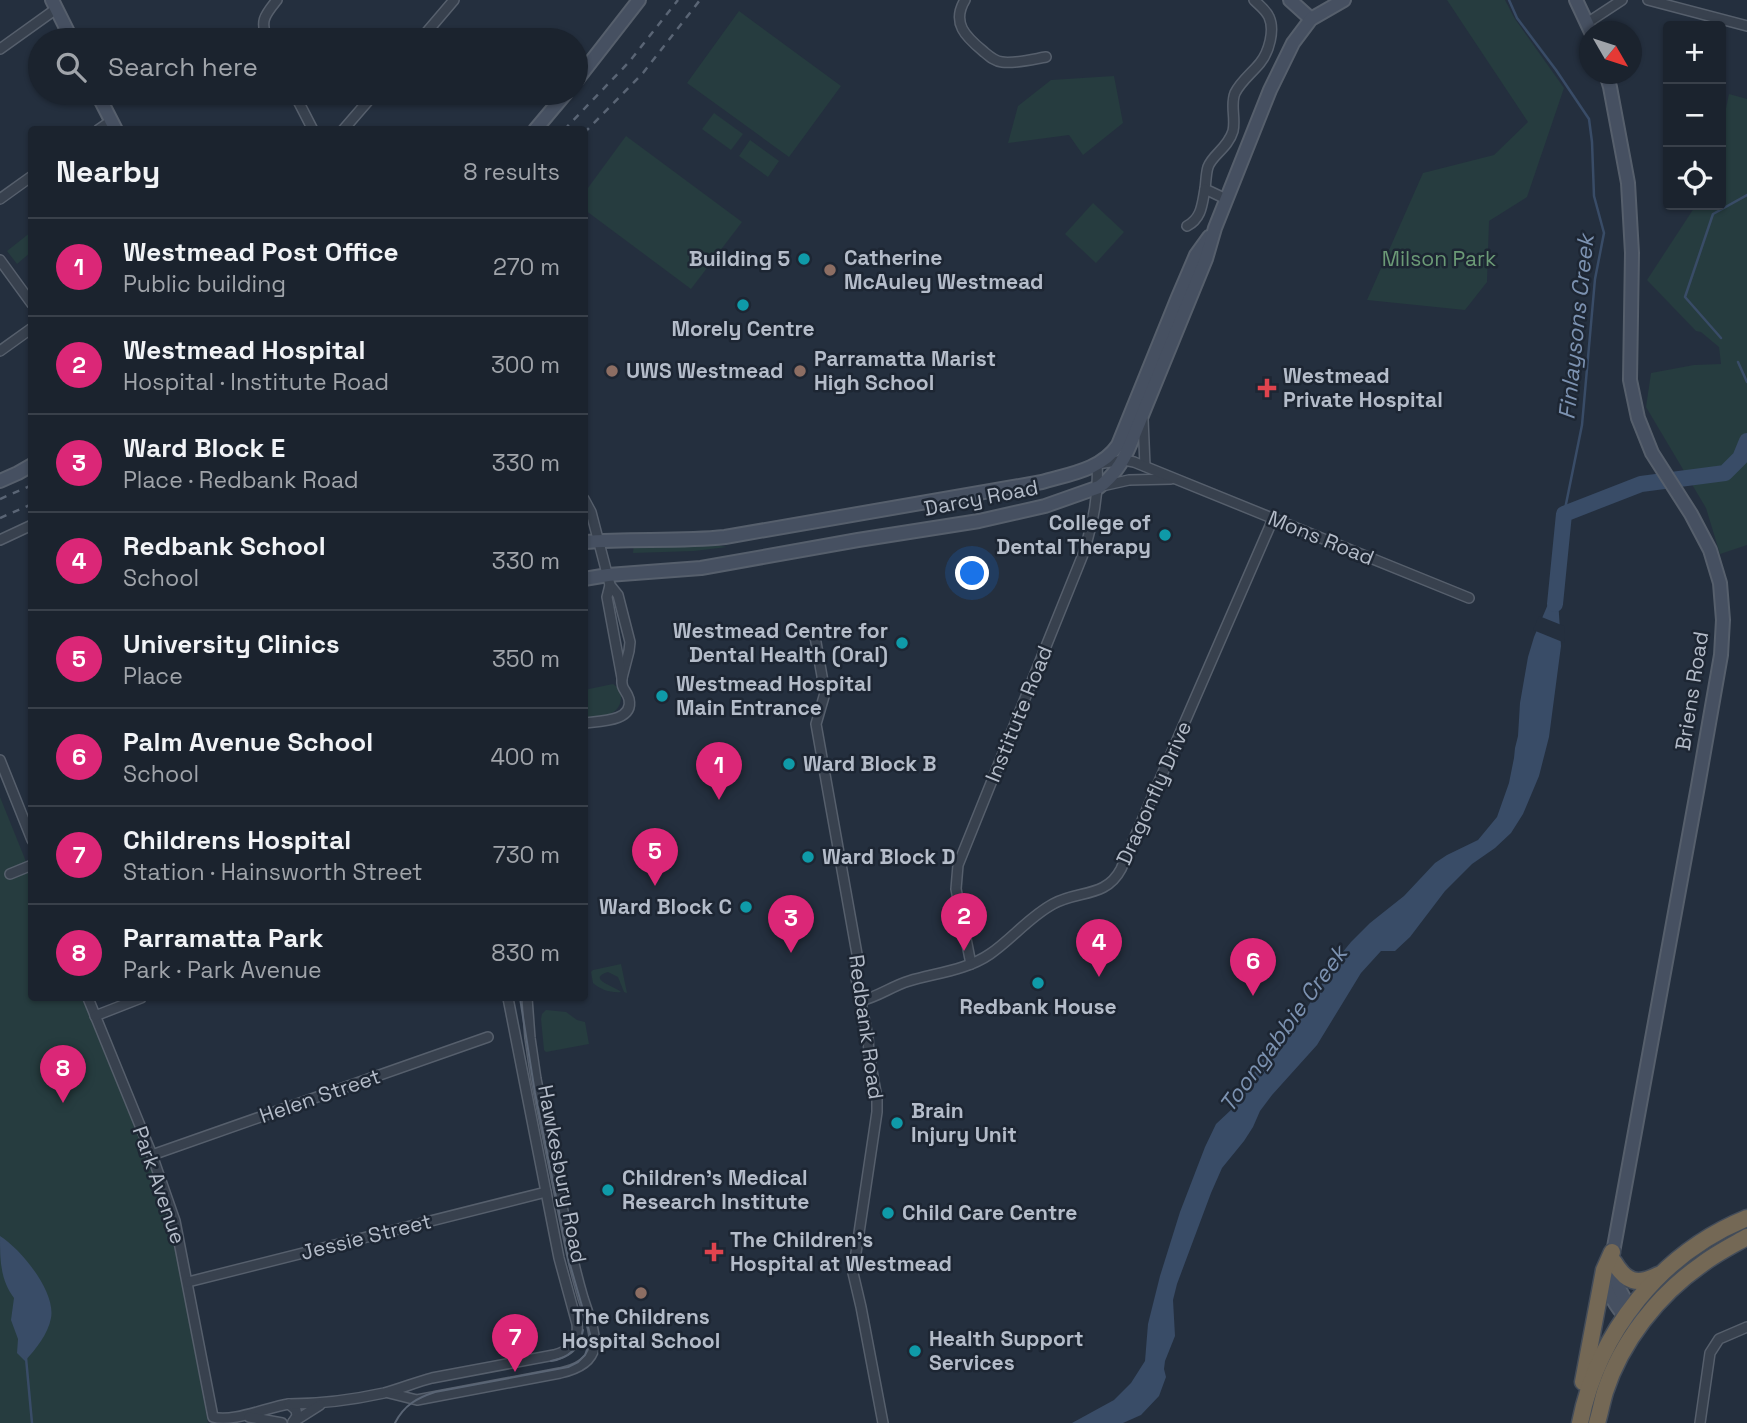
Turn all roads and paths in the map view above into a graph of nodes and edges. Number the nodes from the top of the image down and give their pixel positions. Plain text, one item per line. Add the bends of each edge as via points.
1 (277, 0) edge
2 (454, 0) edge
3 (639, 0) edge
4 (965, 0) edge
5 (1254, 0) edge
6 (1290, 0) edge
7 (1344, 0) edge
8 (1576, 0) edge
9 (1622, 0) edge
10 (1648, 0) edge
11 (54, 4) edge
12 (1311, 19) junction
13 (1586, 21) edge
14 (1596, 21) edge
15 (1747, 26) edge
16 (66, 28) edge
17 (264, 28) edge
18 (430, 28) edge
19 (0, 49) edge
20 (1046, 57) dead end
21 (588, 66) edge
22 (1610, 84) edge
23 (103, 105) edge
24 (301, 105) edge
25 (364, 105) edge
26 (556, 105) edge
27 (113, 125) edge
28 (311, 126) edge
29 (346, 126) edge
30 (538, 126) edge
31 (28, 179) edge
32 (1205, 189) junction
33 (0, 199) edge
34 (1226, 199) junction
35 (1186, 226) dead end
36 (1215, 228) junction
37 (0, 260) edge
38 (28, 298) edge
39 (1177, 329) junction
40 (28, 331) edge
41 (0, 351) edge
42 (1148, 369) junction
43 (1143, 414) junction
44 (1124, 460) junction
45 (1097, 464) junction
46 (1145, 466) junction
47 (28, 467) edge
48 (1173, 479) junction
49 (0, 481) edge
50 (1099, 487) junction
51 (588, 506) edge
52 (1273, 519) junction
53 (28, 527) edge
54 (0, 540) edge
55 (599, 541) junction
56 (588, 542) edge
57 (588, 579) edge
58 (609, 580) junction
59 (1469, 598) dead end
60 (814, 631) dead end
61 (588, 722) edge
62 (0, 760) edge
63 (28, 830) edge
64 (28, 867) edge
65 (9, 874) dead end
66 (971, 964) junction
67 (89, 1001) edge
68 (133, 1001) edge
69 (509, 1001) edge
70 (527, 1001) edge
71 (860, 1002) junction
72 (95, 1016) junction
73 (488, 1037) dead end
74 (152, 1155) junction
75 (546, 1192) junction
76 (1747, 1218) edge
77 (1747, 1237) edge
78 (1613, 1254) junction
79 (1665, 1271) junction
80 (187, 1282) junction
81 (1628, 1312) junction
82 (1640, 1325) junction
83 (1747, 1326) edge
84 (387, 1392) junction
85 (321, 1404) junction
86 (285, 1405) junction
87 (247, 1417) junction
88 (1581, 1418) edge
89 (287, 1423) edge
90 (883, 1423) edge
91 (1597, 1423) edge
92 (1700, 1423) edge

1 - 17 street via 264,19
2 - 18 street
3 - 21 street
4 - 20 street via 959,23 963,33 991,58 1005,63
5 - 32 street via 1269,17 1270,42 1236,93 1233,129 1208,167
6 - 12 street
7 - 12 street, Darcy Road
8 - 13 street
9 - 14 street
10 - 15 street
11 - 16 street
11 - 19 street
12 - 34 street, Darcy Road via 1279,69
22 - 78 street, Briens Road via 1628,183 1630,380 1638,418 1653,453 1710,550 1720,583 1723,620 1721,655
23 - 27 street
24 - 28 street
25 - 29 street
26 - 30 street
31 - 33 street
32 - 34 street
32 - 35 street via 1197,219
34 - 36 street, Darcy Road
36 - 39 street, Darcy Road
36 - 42 street, Darcy Road via 1196,255
37 - 38 street
39 - 42 street via 1159,361
39 - 43 street, Darcy Road
40 - 41 street
42 - 45 street, Darcy Road via 1118,444
43 - 44 street, Darcy Road
43 - 46 street
44 - 45 street, Mons Road
44 - 46 street, Mons Road
44 - 50 street, Darcy Road
45 - 50 street, Institute Road
45 - 55 street, Darcy Road via 1042,482 748,533 698,540
46 - 48 street, Mons Road
47 - 49 street
48 - 50 street, Mons Road via 1129,480
48 - 52 street, Mons Road
50 - 58 street, Darcy Road via 1045,506 979,521
50 - 66 street, Institute Road via 1084,552 958,865 956,889
51 - 55 street
52 - 59 street, Mons Road
52 - 66 street, Dragonfly Drive via 1117,877 1106,887 1043,910 991,954
53 - 54 street
55 - 56 street, Darcy Road
55 - 58 street
57 - 58 street, Darcy Road
58 - 61 street via 618,595 630,642 621,687 629,701 626,713 618,718
60 - 71 street, Redbank Road via 825,693 816,724 857,954
62 - 63 street
64 - 65 street
66 - 71 street, Dragonfly Drive via 889,988
67 - 72 street, Park Avenue
68 - 72 street
69 - 75 street, Hawkesbury Road
70 - 84 street, Hawkesbury Road via 536,1079 594,1350 582,1366 560,1373 417,1400
71 - 90 street, Redbank Road via 877,1112 853,1273
72 - 74 street, Park Avenue
73 - 74 street, Helen Street
74 - 80 street, Park Avenue via 175,1221
75 - 80 street, Jessie Street
75 - 84 street, Hawkesbury Road via 578,1328 573,1344 563,1353 414,1382
76 - 79 highway via 1710,1236
77 - 82 highway via 1684,1278
78 - 79 highway via 1622,1274 1631,1280 1645,1280
78 - 81 street, Briens Road via 1616,1283
78 - 88 highway via 1604,1270
79 - 81 highway
80 - 87 street, Park Avenue via 212,1413 224,1421
81 - 82 street, Briens Road
81 - 88 highway via 1597,1367
82 - 91 highway via 1605,1391
83 - 92 street via 1720,1339 1710,1353
84 - 85 street
85 - 86 street
85 - 89 street
86 - 87 street
86 - 89 street via 277,1413 279,1420
86 - 89 street via 296,1410 297,1416
87 - 89 street

